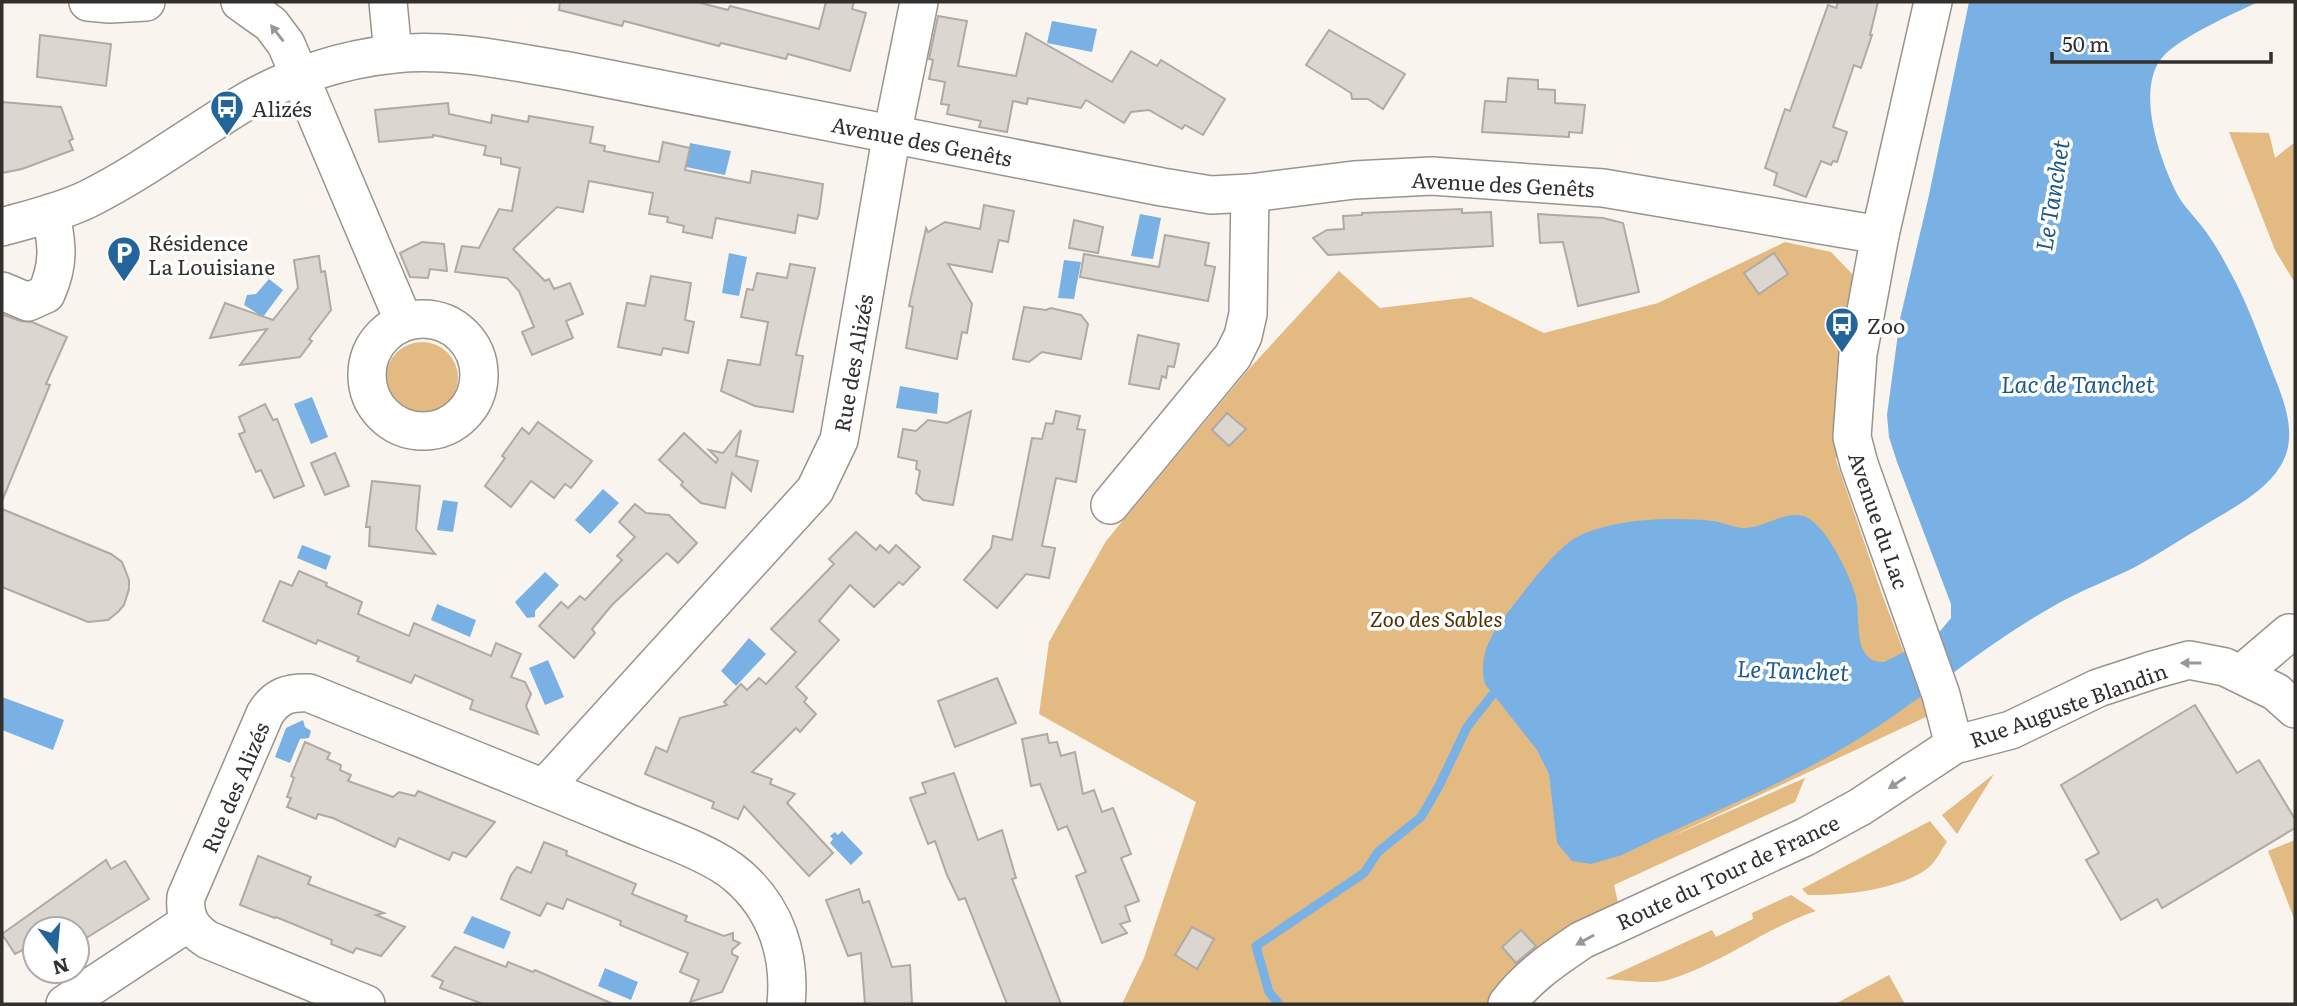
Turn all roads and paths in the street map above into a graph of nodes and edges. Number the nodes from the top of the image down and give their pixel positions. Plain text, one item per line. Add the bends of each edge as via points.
1 (89, 2) edge
2 (146, 2) edge
3 (240, 2) edge
4 (388, 2) edge
5 (919, 2) edge
6 (1933, 2) edge
7 (393, 54) junction
8 (298, 77) junction
9 (893, 135) junction
10 (1250, 193) junction
11 (51, 213) junction
12 (2, 227) edge
13 (1880, 235) junction
14 (2, 291) edge
15 (404, 322) dead end
16 (1110, 505) dead end
17 (2293, 634) edge
18 (2241, 674) junction
19 (2295, 709) edge
20 (1954, 745) junction
21 (544, 788) junction
22 (189, 922) junction
23 (65, 1004) edge
24 (366, 1004) edge
25 (786, 1004) edge
26 (1507, 1004) edge

1 - 2 street
8 -> 3 street via 286,44 271,24
4 - 7 street
5 - 9 street, Rue des Alizés
6 - 13 street, Avenue du Lac
7 - 8 street, Avenue des Genêts
7 - 9 street, Avenue des Genêts via 443,53 500,60
8 - 11 street, Avenue des Genêts via 243,103 86,200
8 - 15 street
9 - 10 street, Avenue des Genêts via 1162,187 1212,195
9 - 21 street, Rue des Alizés via 839,440 815,490
10 - 13 street, Avenue des Genêts via 1354,180 1445,177 1604,188
10 - 16 street via 1248,314 1243,336 1233,356
11 - 12 street, Avenue des Genêts
11 - 14 street via 58,254 46,294 28,302
13 - 20 street, Avenue du Lac via 1858,354 1852,437
17 - 18 street
18 - 19 street, Rue Auguste Blandin via 2276,692
18 -> 20 street, Rue Auguste Blandin via 2189,660 2098,688 2011,730
20 -> 26 street, Route du Tour de France via 1805,837 1582,940 1549,962
21 - 22 street, Rue des Alizés via 309,693 279,697 265,714 186,897
21 - 25 street, Rue des Alizés via 710,858 737,874 758,895 774,921 785,953
22 - 23 street
22 - 24 street via 208,940

